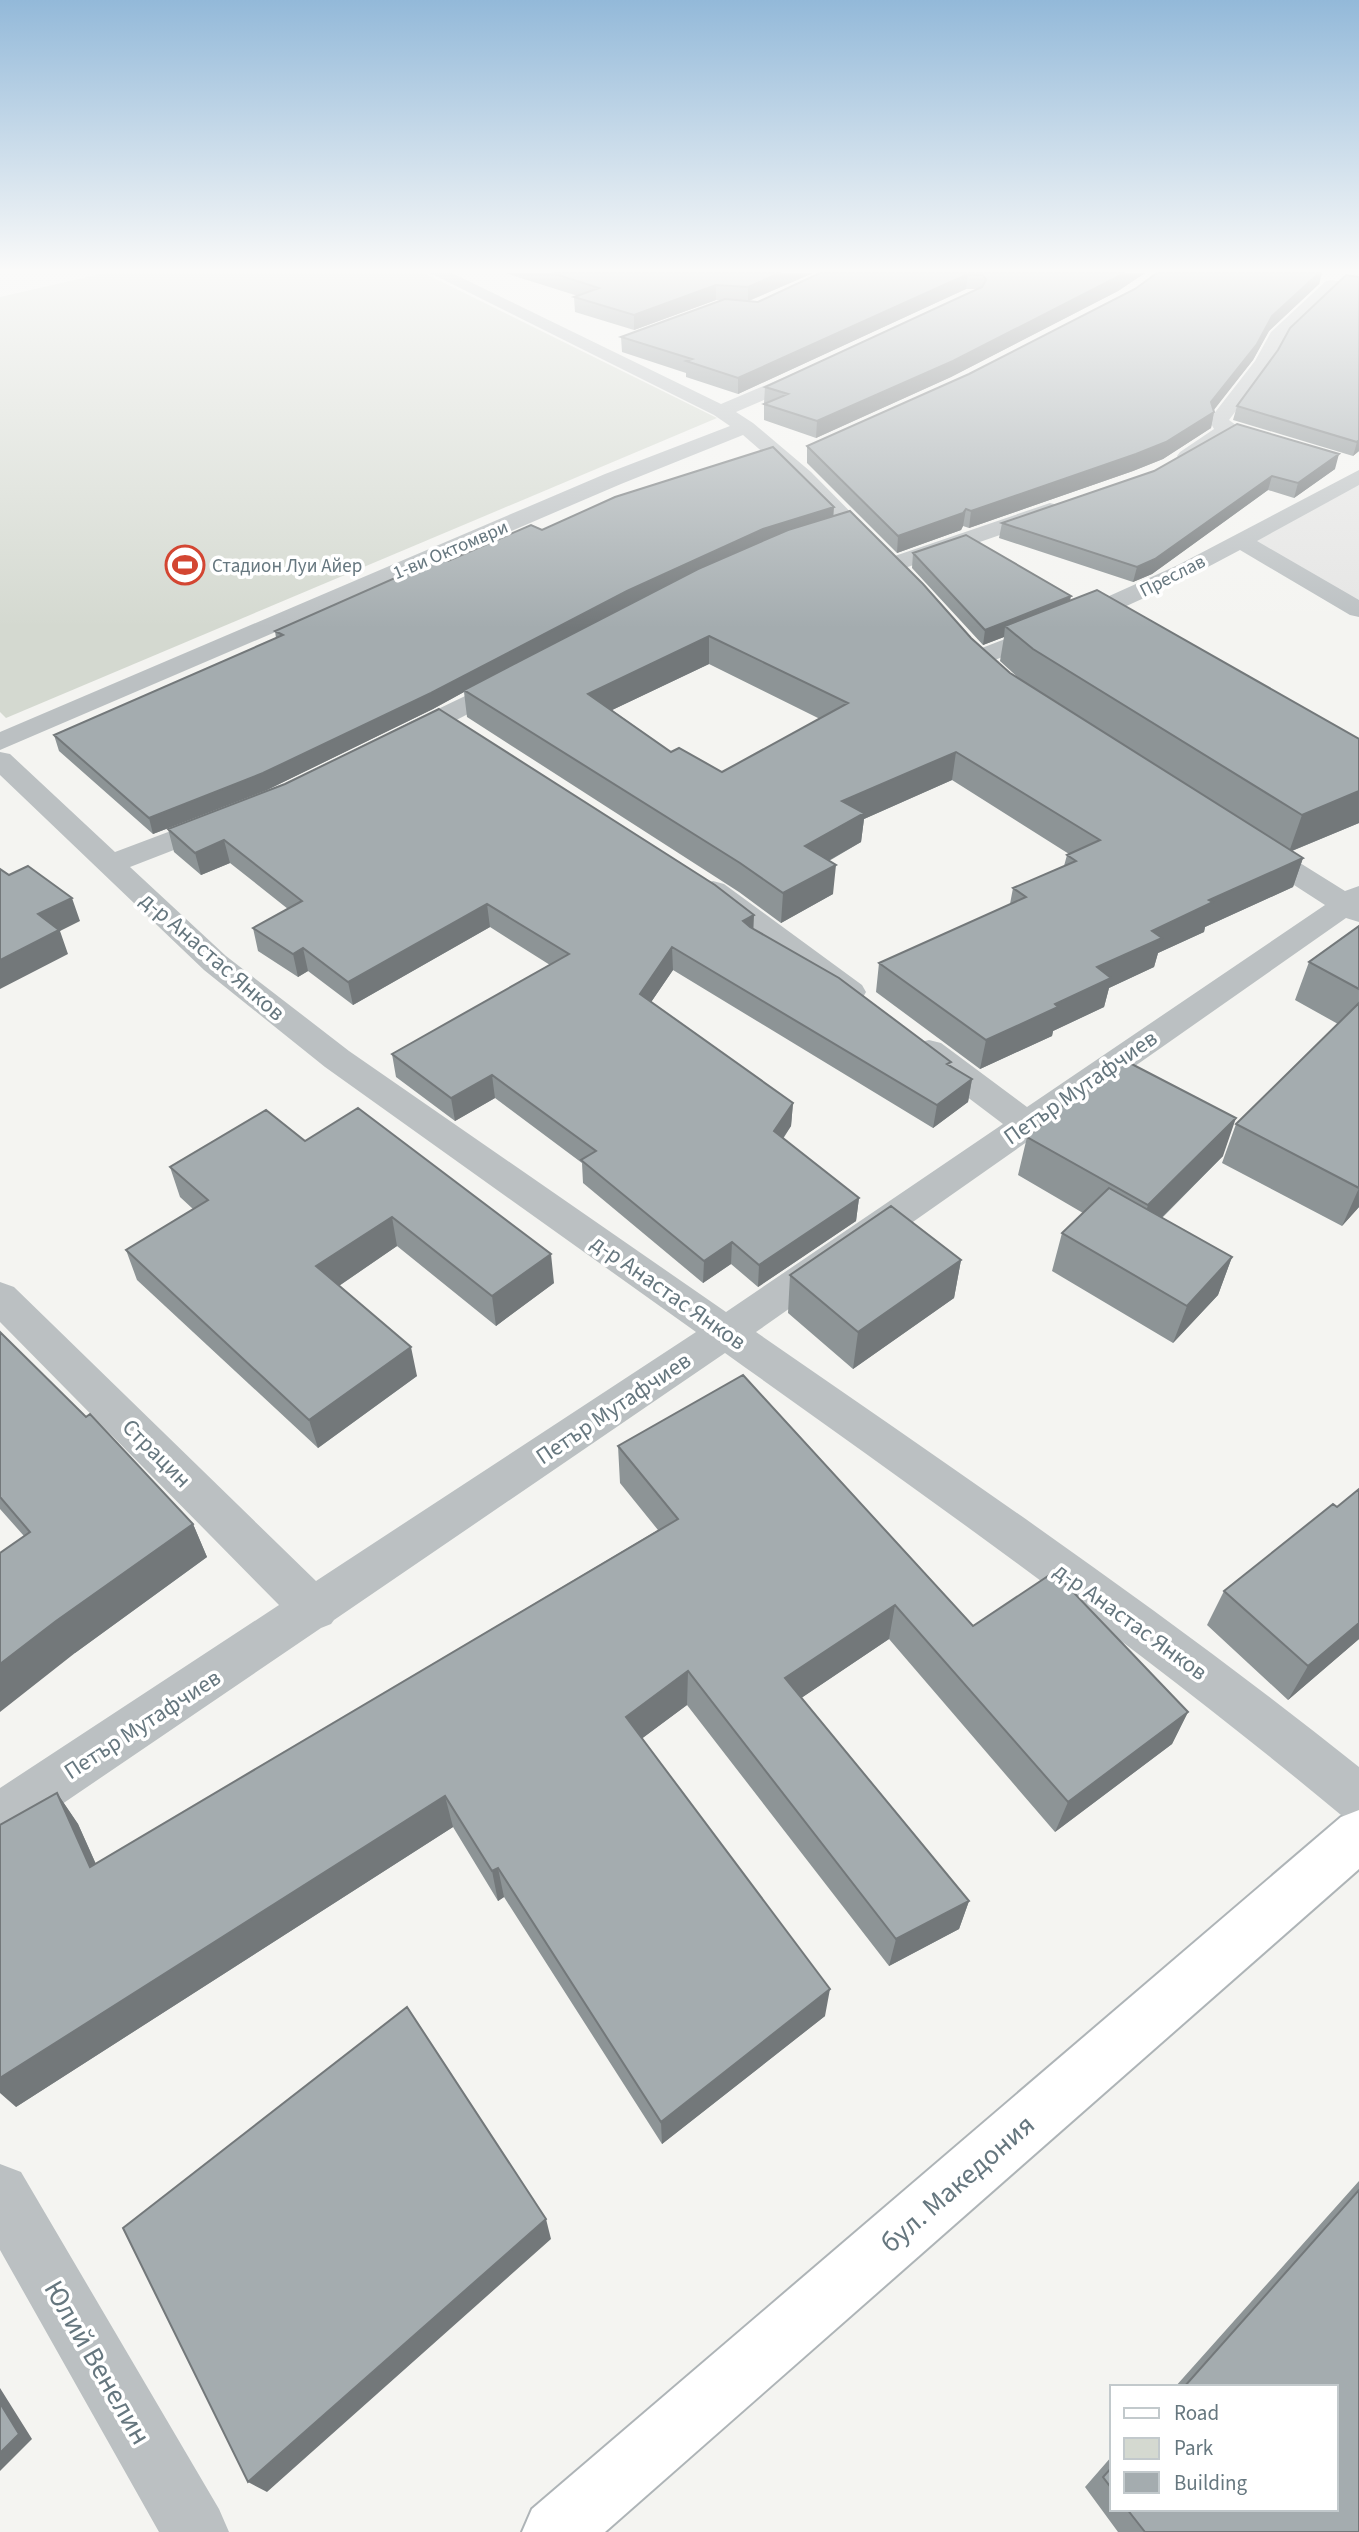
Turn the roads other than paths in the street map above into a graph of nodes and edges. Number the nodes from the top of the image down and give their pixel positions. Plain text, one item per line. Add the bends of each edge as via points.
1 (680, 391) edge
2 (767, 391) edge
3 (1242, 391) edge
4 (721, 411) junction
5 (746, 427) junction
6 (1230, 428) junction
7 (1254, 435) edge
8 (1171, 465) edge
9 (1355, 469) edge
10 (1066, 505) edge
11 (853, 526) junction
12 (827, 533) edge
13 (1239, 541) junction
14 (891, 565) junction
15 (911, 584) edge
16 (1359, 610) edge
17 (977, 657) edge
18 (529, 672) edge
19 (0, 742) edge
20 (381, 747) edge
21 (0, 760) edge
22 (243, 812) edge
23 (1231, 832) edge
24 (110, 864) junction
25 (693, 877) edge
26 (1354, 904) edge
27 (878, 1013) edge
28 (909, 1037) edge
29 (1027, 1124) junction
30 (0, 1297) edge
31 (726, 1332) junction
32 (315, 1610) junction
33 (1359, 1798) edge
34 (0, 1818) edge
35 (1359, 1835) edge
36 (0, 2193) edge
37 (196, 2532) edge
38 (555, 2532) edge

1 - 4 street
2 - 4 street
3 - 6 street via 1219,420
4 - 5 street
5 - 11 street via 794,457
5 - 19 street, 1-ви Октомври
6 - 7 street
6 - 8 street
9 - 13 street, Преслав
10 - 14 street
11 - 12 street
11 - 14 street
13 - 16 street
13 - 17 street, Преслав via 1137,593
14 - 15 street
18 - 20 street via 455,724
21 - 24 street, д-р Анастас Янков
22 - 24 street
23 - 26 street
24 - 31 street, д-р Анастас Янков via 272,1010
25 - 27 street
26 - 29 street, Петър Мутафчиев
28 - 29 street
29 - 31 street, Петър Мутафчиев
30 - 32 street, Страцин
31 - 32 street, Петър Мутафчиев
31 - 33 street, д-р Анастас Янков via 970,1503 1242,1703
32 - 34 street, Петър Мутафчиев
35 - 38 street, бул. Македония
36 - 37 street, Юлий Венелин

